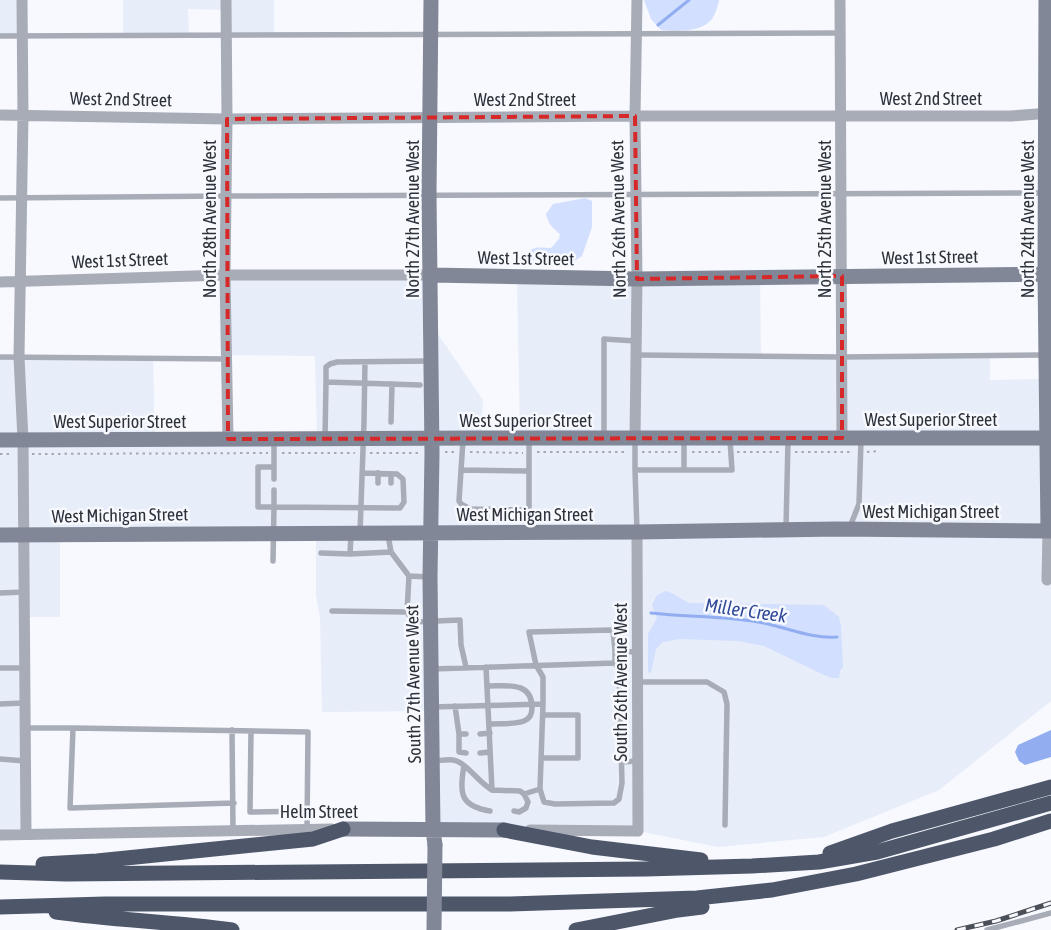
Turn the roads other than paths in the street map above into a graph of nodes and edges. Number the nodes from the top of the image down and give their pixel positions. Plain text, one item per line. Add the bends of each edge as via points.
1 (22, 0) edge
2 (226, 0) edge
3 (432, 0) edge
4 (637, 0) edge
5 (840, 0) edge
6 (1046, 0) edge
7 (840, 33) junction
8 (432, 35) junction
9 (636, 35) junction
10 (1049, 35) edge
11 (0, 36) edge
12 (22, 36) junction
13 (226, 36) junction
14 (1049, 113) edge
15 (0, 115) edge
16 (23, 115) junction
17 (635, 116) junction
18 (841, 116) junction
19 (430, 118) junction
20 (227, 119) junction
21 (1048, 193) edge
22 (429, 195) junction
23 (636, 195) junction
24 (841, 195) junction
25 (226, 196) junction
26 (0, 198) edge
27 (21, 198) junction
28 (1048, 274) edge
29 (225, 275) junction
30 (431, 275) junction
31 (842, 276) junction
32 (637, 280) junction
33 (0, 282) edge
34 (19, 282) junction
35 (636, 341) junction
36 (635, 355) junction
37 (1048, 355) edge
38 (0, 357) edge
39 (18, 357) junction
40 (842, 357) junction
41 (227, 359) junction
42 (431, 361) junction
43 (365, 362) junction
44 (326, 382) junction
45 (364, 384) junction
46 (392, 384) junction
47 (420, 385) dead end
48 (391, 422) dead end
49 (325, 438) junction
50 (363, 438) junction
51 (432, 438) junction
52 (463, 438) junction
53 (529, 438) junction
54 (635, 438) junction
55 (684, 438) junction
56 (730, 438) junction
57 (788, 438) junction
58 (842, 438) junction
59 (861, 438) junction
60 (1049, 438) edge
61 (228, 439) junction
62 (274, 439) junction
63 (604, 439) junction
64 (0, 440) edge
65 (23, 440) junction
66 (274, 467) junction
67 (684, 469) junction
68 (461, 470) junction
69 (636, 470) junction
70 (529, 471) junction
71 (362, 473) junction
72 (378, 473) junction
73 (391, 474) junction
74 (274, 479) dead end
75 (391, 483) dead end
76 (378, 484) dead end
77 (274, 490) dead end
78 (390, 500) dead end
79 (274, 507) junction
80 (361, 508) junction
81 (390, 508) junction
82 (529, 510) junction
83 (849, 529) junction
84 (786, 530) junction
85 (1049, 531) edge
86 (637, 532) junction
87 (273, 533) junction
88 (356, 533) junction
89 (388, 533) junction
90 (430, 533) junction
91 (528, 533) junction
92 (0, 535) edge
93 (23, 535) junction
94 (390, 552) junction
95 (321, 553) dead end
96 (350, 554) junction
97 (274, 561) dead end
98 (409, 576) junction
99 (430, 577) junction
100 (1047, 580) dead end
101 (24, 592) junction
102 (0, 593) edge
103 (332, 611) dead end
104 (407, 612) junction
105 (431, 621) junction
106 (615, 651) junction
107 (638, 652) junction
108 (615, 662) junction
109 (536, 665) junction
110 (486, 667) junction
111 (0, 668) edge
112 (25, 668) junction
113 (466, 668) junction
114 (432, 669) junction
115 (638, 682) junction
116 (488, 686) junction
117 (24, 703) junction
118 (0, 704) edge
119 (532, 704) junction
120 (543, 704) junction
121 (489, 705) junction
122 (455, 706) junction
123 (432, 707) junction
124 (543, 715) junction
125 (489, 724) junction
126 (24, 728) junction
127 (73, 728) junction
128 (232, 730) junction
129 (251, 731) junction
130 (459, 734) junction
131 (466, 734) dead end
132 (480, 734) dead end
133 (490, 734) junction
134 (480, 752) dead end
135 (490, 752) junction
136 (541, 758) junction
137 (0, 759) edge
138 (454, 760) junction
139 (25, 761) junction
140 (432, 761) junction
141 (638, 761) junction
142 (621, 762) junction
143 (464, 766) junction
144 (1051, 787) edge
145 (540, 789) junction
146 (492, 790) junction
147 (524, 794) junction
148 (234, 803) junction
149 (1051, 803) edge
150 (307, 811) junction
151 (490, 811) dead end
152 (514, 812) dead end
153 (1051, 821) edge
154 (724, 825) dead end
155 (343, 829) junction
156 (233, 830) junction
157 (307, 830) junction
158 (433, 830) junction
159 (504, 830) junction
160 (638, 831) joint
161 (26, 834) junction
162 (0, 835) edge
163 (804, 863) junction
164 (752, 866) junction
165 (4, 872) edge
166 (754, 892) junction
167 (6, 907) edge
168 (1051, 913) edge
169 (232, 930) edge
170 (434, 930) edge
171 (576, 930) edge
172 (987, 930) edge

1 - 12 street
2 - 13 street, North 28th Avenue West
3 - 8 street, North 27th Avenue West
4 - 9 street, North 26th Avenue West
5 - 7 street, North 25th Avenue West
6 - 10 street, North 24th Avenue West
7 - 9 lane
7 - 18 street, North 25th Avenue West
8 - 9 lane
8 - 13 lane
8 - 19 street, North 27th Avenue West
9 - 17 street, North 26th Avenue West
10 - 14 street, North 24th Avenue West
11 - 12 lane
12 - 13 lane
12 - 16 street
13 - 20 street, North 28th Avenue West
14 - 18 street, West 2nd Street
14 - 21 street, North 24th Avenue West
15 - 16 street, West 2nd Street
16 - 20 street, West 2nd Street
16 - 27 street
17 - 18 street, West 2nd Street
17 - 19 street, West 2nd Street
17 - 23 street, North 26th Avenue West
18 - 24 street, North 25th Avenue West
19 - 20 street, West 2nd Street
19 - 22 street, North 27th Avenue West
20 - 25 street, North 28th Avenue West
21 - 24 lane
21 - 28 street, North 24th Avenue West
22 - 23 lane
22 - 25 lane
22 - 30 street, North 27th Avenue West
23 - 24 lane
23 - 32 street, North 26th Avenue West
24 - 31 street, North 25th Avenue West
25 - 27 lane
25 - 29 street, North 28th Avenue West
26 - 27 lane
27 - 34 street
28 - 31 street, West 1st Street
28 - 37 street, North 24th Avenue West
29 - 30 street, West 1st Street
29 - 34 street, West 1st Street
29 - 41 street, North 28th Avenue West
30 - 32 street, West 1st Street
30 - 42 street, North 27th Avenue West
31 - 32 street, West 1st Street
31 - 40 street, North 25th Avenue West
32 - 35 street, North 26th Avenue West
33 - 34 street, West 1st Street
34 - 39 street
35 - 36 street, North 26th Avenue West
35 - 63 lane via 604,339
36 - 40 lane
36 - 54 street, North 26th Avenue West
37 - 40 lane
37 - 60 street, North 24th Avenue West
38 - 39 lane
39 - 41 lane
39 - 65 street
40 - 58 street, North 25th Avenue West
41 - 61 street, North 28th Avenue West
42 - 43 lane
42 - 51 street, North 27th Avenue West
43 - 44 lane via 330,364 326,368
43 - 45 lane
44 - 45 lane
44 - 49 lane
45 - 46 lane
45 - 50 lane
46 - 47 lane
46 - 48 lane
49 - 50 street, West Superior Street
49 - 62 street, West Superior Street
50 - 51 street, West Superior Street
50 - 71 lane
51 - 52 street, West Superior Street
51 - 90 street, South 27th Avenue West
52 - 53 street, West Superior Street
52 - 68 lane
53 - 63 street, West Superior Street
53 - 70 lane
54 - 55 street, West Superior Street
54 - 63 street, West Superior Street
54 - 69 lane
55 - 56 street, West Superior Street
55 - 67 lane
56 - 57 street, West Superior Street
56 - 67 lane via 732,470
57 - 58 street, West Superior Street
57 - 84 lane
58 - 59 street, West Superior Street
59 - 60 street, West Superior Street
59 - 83 lane via 859,504
60 - 85 street, North 24th Avenue West
61 - 62 street, West Superior Street
61 - 65 street, West Superior Street
62 - 66 lane
64 - 65 street, West Superior Street
65 - 93 street
66 - 74 lane
66 - 79 lane via 258,468 258,507
67 - 69 lane
68 - 70 lane
68 - 82 lane via 459,501 465,507
69 - 86 lane
70 - 82 lane
71 - 72 lane
71 - 80 lane
72 - 73 lane
72 - 76 lane
73 - 75 lane
73 - 81 lane via 403,479 404,502 400,508
77 - 79 lane
78 - 81 lane
79 - 80 lane
79 - 87 lane
80 - 81 lane via 378,504
80 - 88 lane
82 - 91 lane
83 - 84 street, West Michigan Street
83 - 85 street, West Michigan Street
84 - 86 street, West Michigan Street
85 - 100 street
86 - 91 street, West Michigan Street
86 - 107 street, South 26th Avenue West
87 - 88 street, West Michigan Street
87 - 93 street, West Michigan Street
87 - 97 lane
88 - 89 street, West Michigan Street
88 - 96 lane
89 - 90 street, West Michigan Street
89 - 94 lane
90 - 91 street, West Michigan Street
90 - 99 street, South 27th Avenue West
92 - 93 street, West Michigan Street
93 - 101 street
94 - 96 lane
94 - 98 lane
95 - 96 lane
98 - 99 lane
98 - 104 lane
99 - 105 street, South 27th Avenue West
101 - 102 lane
101 - 112 street
103 - 104 lane
104 - 105 lane via 413,622
105 - 113 lane via 460,620
105 - 114 street, South 27th Avenue West
106 - 107 lane
106 - 108 lane
106 - 109 lane via 613,630 529,632
107 - 115 street, South 26th Avenue West
108 - 109 lane
108 - 142 lane via 618,670
109 - 110 lane
109 - 120 lane via 543,677
110 - 113 lane
110 - 116 lane
111 - 112 lane
112 - 117 street
113 - 114 lane
114 - 123 street, South 27th Avenue West
115 - 141 street, South 26th Avenue West
115 - 154 lane via 707,682 724,692 727,704
116 - 119 lane via 517,687 528,693
116 - 121 lane
117 - 118 lane
117 - 126 street
119 - 120 lane
119 - 121 lane
119 - 125 lane via 532,713 523,721
120 - 124 lane
121 - 122 lane
121 - 125 lane
122 - 123 lane
122 - 130 lane
123 - 140 street, South 27th Avenue West
124 - 136 lane
124 - 136 lane via 578,715 578,758
125 - 133 lane
126 - 127 lane
126 - 139 street
127 - 128 lane
127 - 148 lane via 70,808
128 - 129 lane
128 - 148 lane
129 - 150 lane via 308,732
129 - 150 lane via 250,812
130 - 131 lane
130 - 138 lane via 463,753
132 - 133 lane
133 - 135 lane
134 - 135 lane
135 - 146 lane
136 - 145 lane
137 - 139 lane
138 - 140 lane
138 - 143 lane
139 - 161 street
140 - 158 street, South 27th Avenue West
141 - 142 lane
141 - 160 street, South 26th Avenue West
142 - 145 lane via 622,783 619,799 614,803 544,802
143 - 146 lane
143 - 151 lane via 462,795 476,809
144 - 163 highway via 892,831
145 - 147 lane
146 - 147 lane
147 - 152 lane via 528,802 526,808
148 - 156 lane
149 - 163 highway via 877,852
150 - 157 lane
153 - 166 highway via 994,840 856,874
155 - 157 street, Helm Street
155 - 158 street, Helm Street
155 - 165 highway via 313,839 42,864
156 - 157 street, Helm Street
156 - 161 street, Helm Street
158 - 159 street, Helm Street
158 - 170 street, South 27th Avenue West, bridge
159 - 160 street, Helm Street
159 - 164 highway via 592,846
161 - 162 street, Helm Street
163 - 164 highway
164 - 165 highway via 74,874
166 - 167 highway via 697,898 510,904
166 - 171 highway via 726,904
167 - 169 highway
168 - 172 lane

